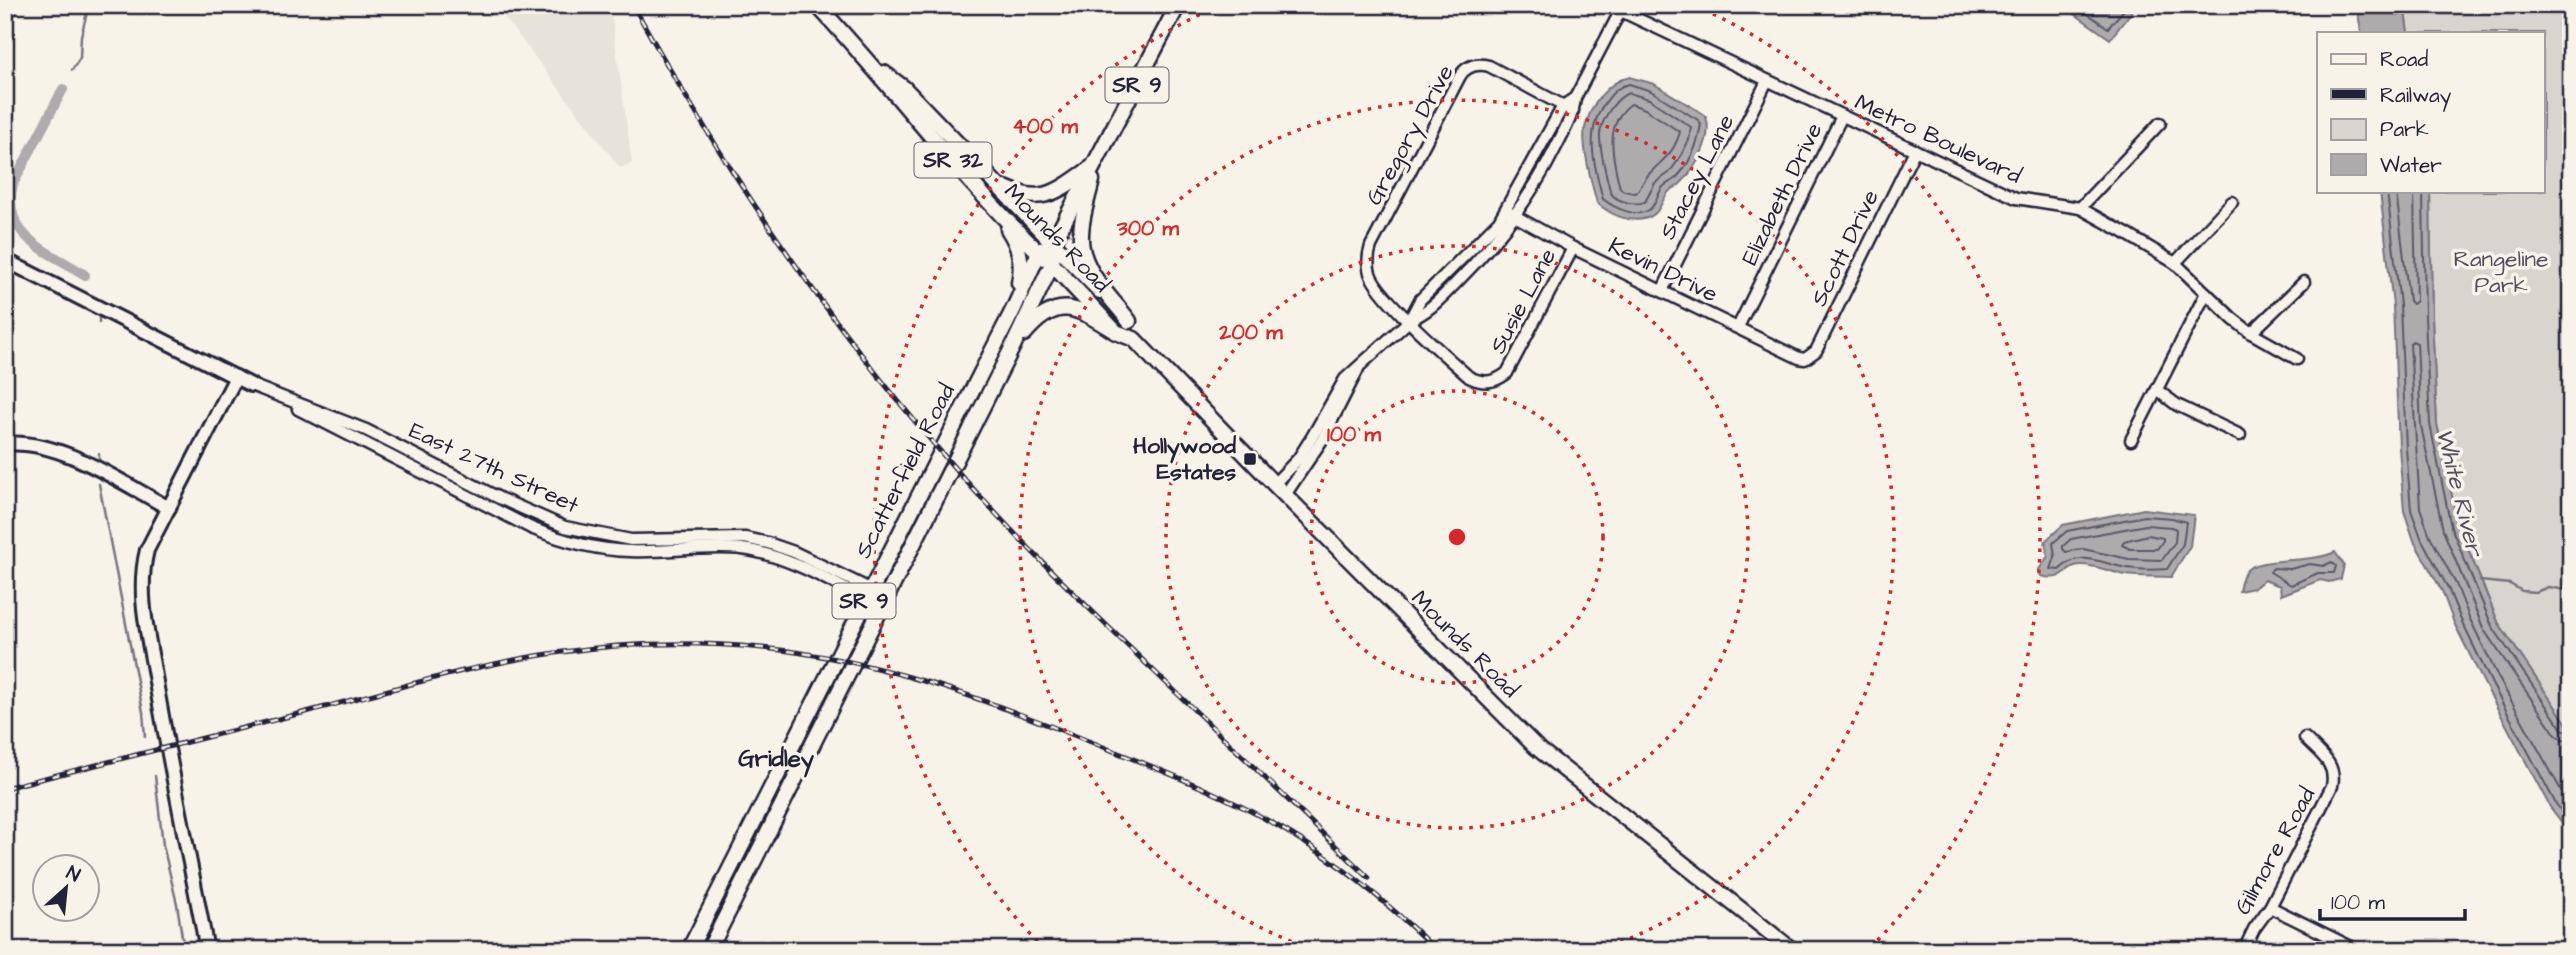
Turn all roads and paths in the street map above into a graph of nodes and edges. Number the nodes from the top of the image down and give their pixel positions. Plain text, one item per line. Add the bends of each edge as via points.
1 (12, 5) edge
2 (817, 5) edge
3 (1178, 5) edge
4 (1622, 8) edge
5 (5, 19) edge
6 (872, 64) junction
7 (1766, 81) junction
8 (1575, 98) junction
9 (1563, 106) junction
10 (1573, 111) junction
11 (1842, 116) junction
12 (2160, 123) dead end
13 (1915, 150) junction
14 (1095, 165) junction
15 (1000, 186) junction
16 (988, 199) junction
17 (2232, 202) dead end
18 (2080, 208) junction
19 (1511, 214) junction
20 (1052, 243) junction
21 (1573, 248) junction
22 (1039, 252) junction
23 (5, 260) edge
24 (2175, 263) junction
25 (1052, 264) junction
26 (2304, 282) dead end
27 (1662, 290) junction
28 (2206, 293) junction
29 (1014, 307) junction
30 (1129, 321) junction
31 (1409, 321) junction
32 (1738, 327) junction
33 (1116, 332) junction
34 (2250, 333) junction
35 (1134, 339) junction
36 (1012, 348) junction
37 (1805, 359) joint
38 (2297, 359) dead end
39 (1360, 365) junction
40 (236, 377) junction
41 (251, 384) joint
42 (2157, 390) junction
43 (2240, 435) dead end
44 (2131, 440) dead end
45 (5, 444) edge
46 (1274, 484) junction
47 (1285, 495) junction
48 (169, 508) junction
49 (867, 594) junction
50 (883, 602) junction
51 (2305, 738) dead end
52 (2270, 907) junction
53 (207, 950) edge
54 (689, 950) edge
55 (709, 950) edge
56 (1791, 950) edge
57 (2244, 950) edge
58 (2357, 950) edge

1 - 5 street
2 - 6 main road, Mounds Road / SR 32
3 - 14 main road, Scatterfield Road / SR 9
4 - 7 street, Metro Boulevard
4 - 8 street
6 - 15 main road, Mounds Road / SR 32 via 904,88
6 - 16 main road, Mounds Road / SR 32
7 - 11 street, Metro Boulevard
7 - 27 street, Stacey Lane
8 - 9 street
8 - 10 street
9 - 10 street, Gregory Drive
9 - 19 street
9 - 31 street, Gregory Drive via 1489,66 1472,65 1460,76 1369,254 1373,280
10 - 19 street via 1539,181
11 - 13 street, Metro Boulevard
11 - 32 street, Elizabeth Drive
12 - 18 street
13 - 18 street, Metro Boulevard via 2015,198
13 - 37 street, Scott Drive via 1816,351
14 - 15 main road, SR 32 via 1043,196 1023,197
14 - 20 main road, Scatterfield Road / SR 9
14 - 30 main road via 1081,232 1082,249 1088,266
15 - 20 main road, Mounds Road
16 - 22 main road, Mounds Road / SR 32
16 - 29 main road via 1019,251 1021,268
17 - 24 street
18 - 24 street, Metro Boulevard
19 - 21 street, Kevin Drive
19 - 31 street via 1481,258 1421,316
20 - 22 main road, Scatterfield Road / SR 9
20 - 25 main road, Scatterfield Road / SR 9
20 - 30 main road, Mounds Road
21 - 27 street, Kevin Drive
21 - 31 street, Susie Lane via 1507,373 1496,380 1479,382 1469,377
22 - 25 main road, Mounds Road / SR 32
22 - 29 main road, Scatterfield Road / SR 9
23 - 40 street, East 27th Street
24 - 28 street, Metro Boulevard
25 - 33 main road, Mounds Road
25 - 36 main road, Scatterfield Road / SR 9
26 - 34 street
27 - 32 street, Kevin Drive
28 - 34 street, Metro Boulevard
28 - 42 street
29 - 49 main road, Scatterfield Road / SR 9
30 - 35 main road, Mounds Road
31 - 39 street
32 - 37 street, Kevin Drive
33 - 35 main road, Mounds Road
33 - 36 main road via 1082,311 1060,307 1041,316
34 - 38 street, Metro Boulevard
35 - 46 main road, Mounds Road
36 - 50 main road, Scatterfield Road / SR 9
39 - 46 street via 1345,379 1312,437
39 - 47 street via 1322,440
40 - 41 street, East 27th Street
40 - 48 street
41 - 49 street, East 27th Street via 366,430 565,527 631,540 757,540 794,552
42 - 43 street via 2177,405
42 - 44 street
45 - 48 street via 57,451
46 - 47 main road, Mounds Road
47 - 56 main road, Mounds Road via 1536,747
48 - 53 street via 147,550 141,584
49 - 50 street, East 27th Street
49 - 54 main road, Scatterfield Road / SR 9
50 - 55 main road, Scatterfield Road / SR 9
51 - 52 street, Gilmore Road via 2332,766 2334,777
52 - 57 street, Gilmore Road
52 - 58 street

